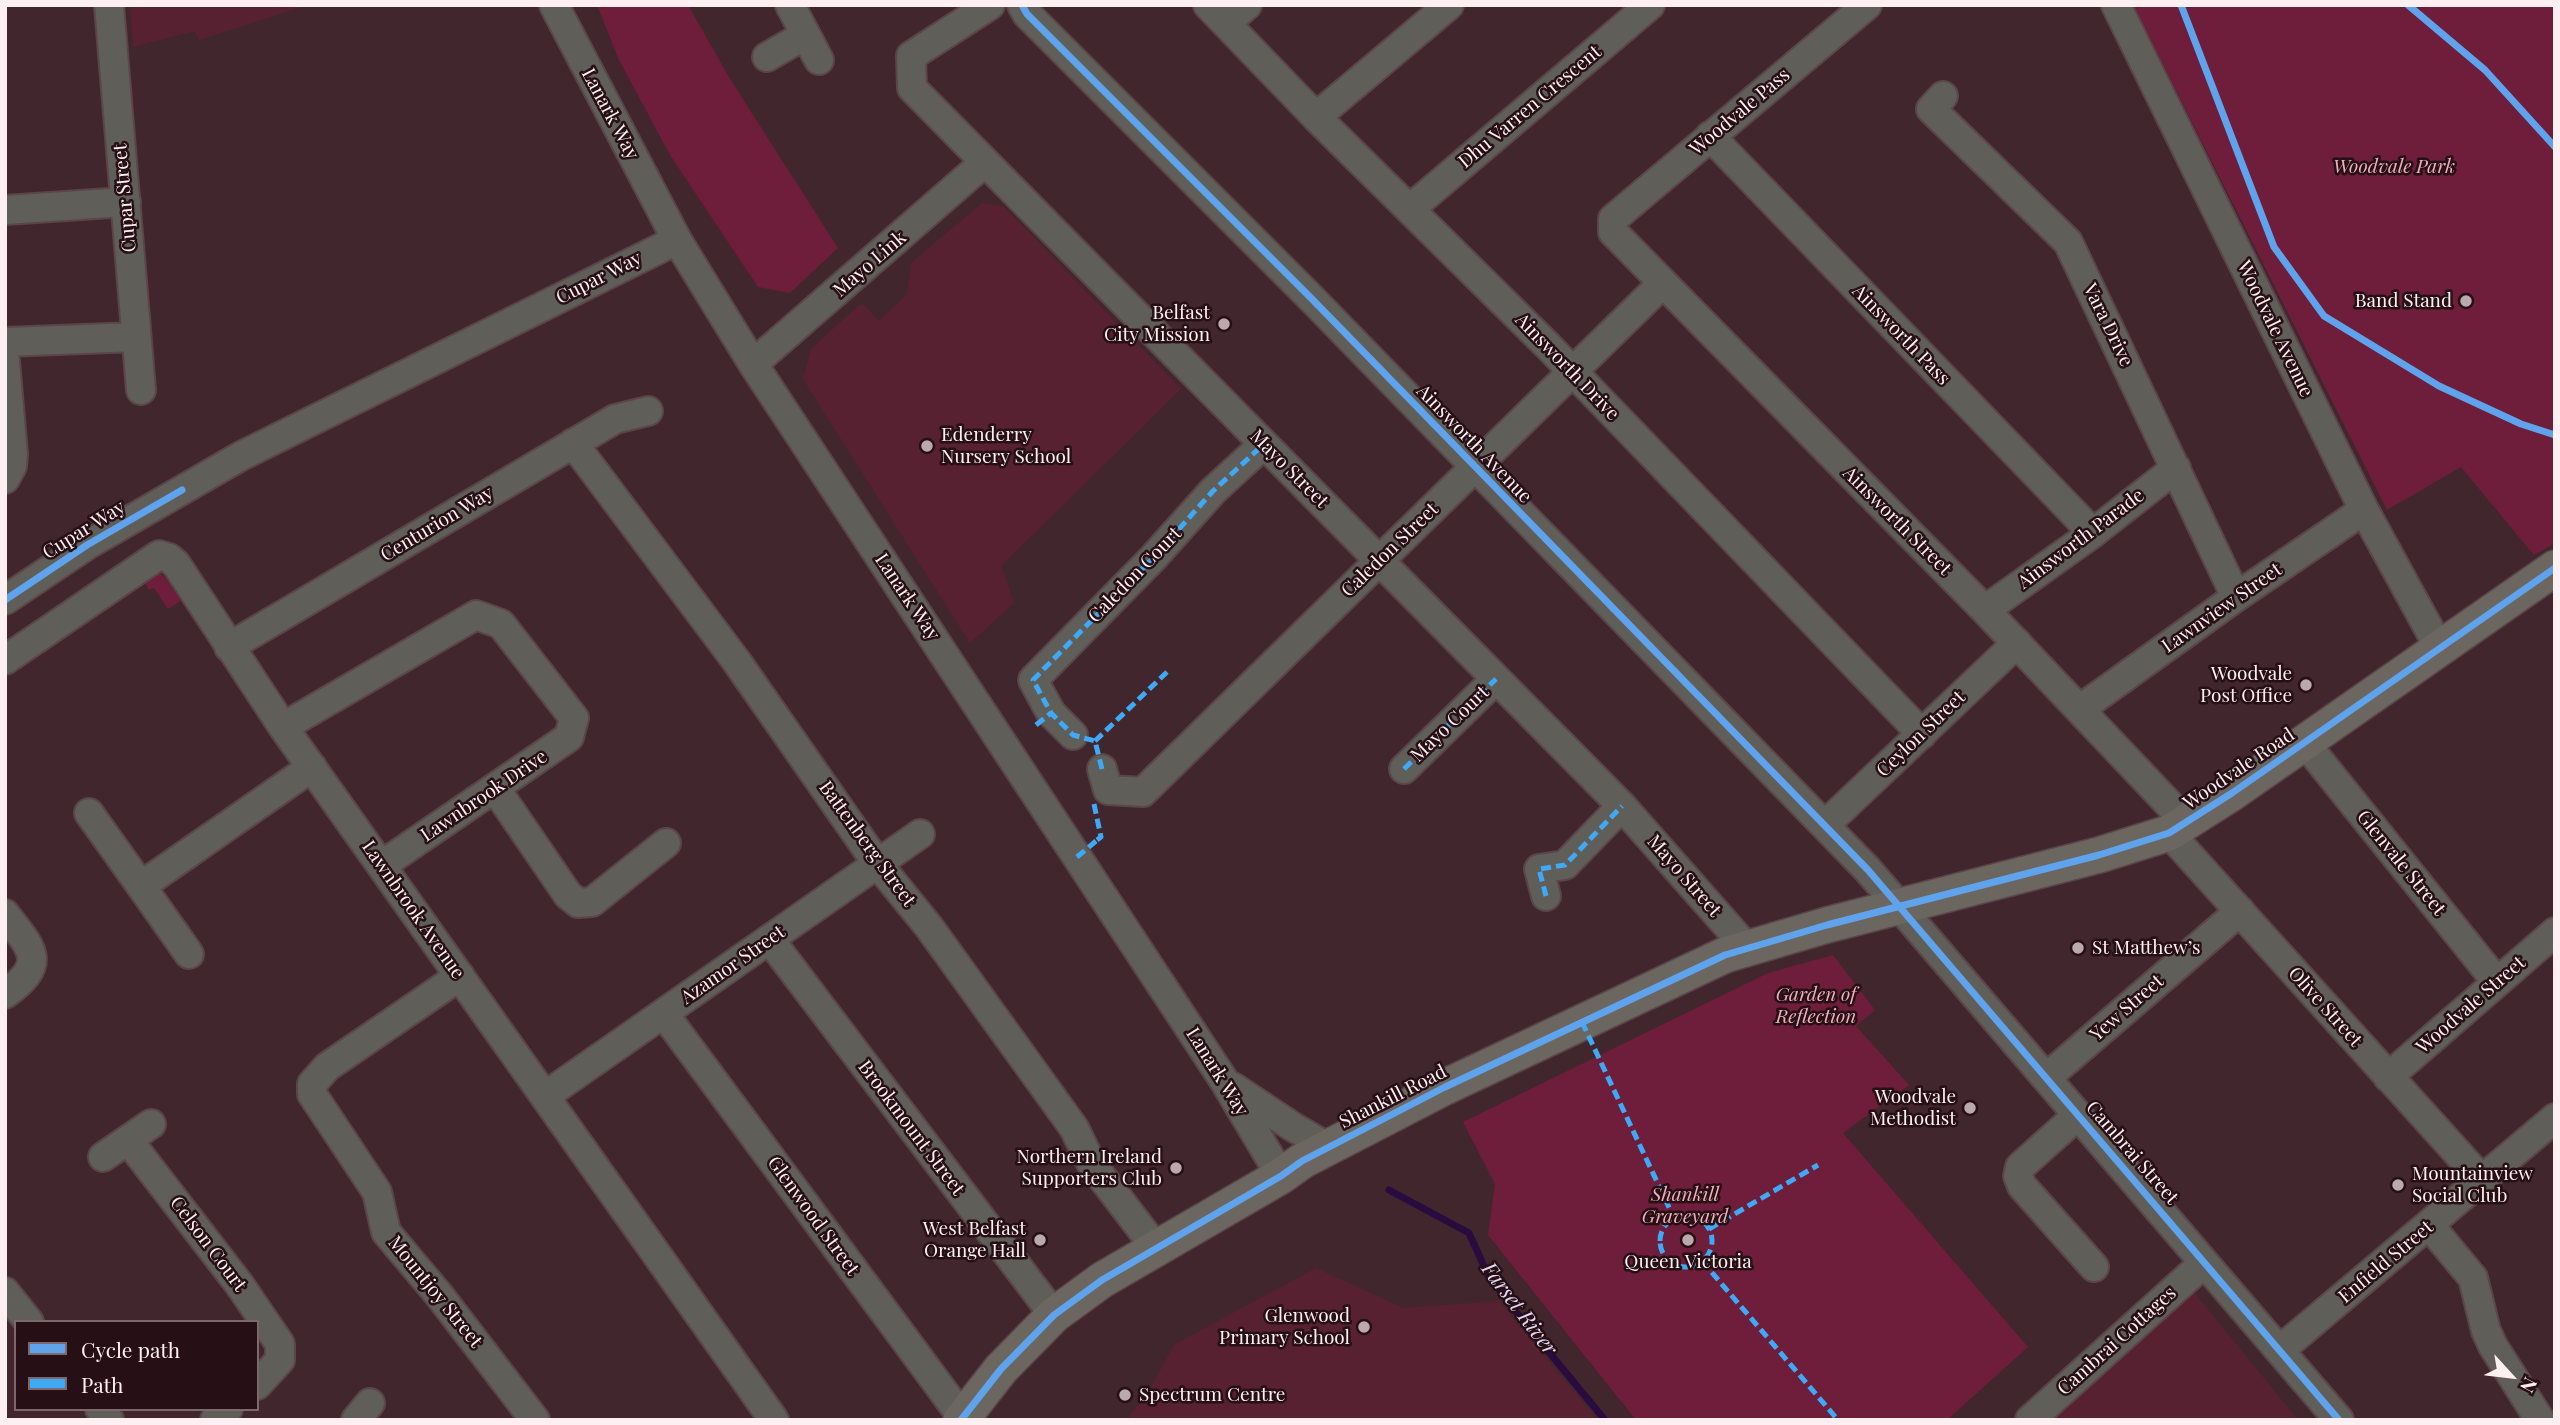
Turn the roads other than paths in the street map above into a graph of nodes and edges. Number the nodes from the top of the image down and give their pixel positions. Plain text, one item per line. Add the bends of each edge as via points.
1 (108, 5) edge
2 (554, 5) edge
3 (790, 5) edge
4 (990, 5) edge
5 (1022, 5) edge
6 (1449, 5) edge
7 (1650, 5) edge
8 (1867, 5) edge
9 (2116, 5) edge
10 (1227, 11) edge
11 (805, 35) junction
12 (767, 57) dead end
13 (819, 60) dead end
14 (1943, 96) dead end
15 (1316, 117) junction
16 (1710, 136) junction
17 (985, 162) junction
18 (126, 202) junction
19 (1411, 208) junction
20 (5, 210) edge
21 (1613, 219) joint
22 (677, 240) junction
23 (1663, 283) junction
24 (136, 337) junction
25 (5, 342) edge
26 (5, 361) edge
27 (753, 364) junction
28 (1573, 372) junction
29 (141, 390) dead end
30 (648, 411) dead end
31 (573, 443) junction
32 (1264, 444) junction
33 (1474, 467) junction
34 (2176, 467) junction
35 (5, 479) edge
36 (2364, 510) junction
37 (2093, 533) junction
38 (1379, 561) junction
39 (2555, 568) edge
40 (2236, 597) junction
41 (5, 600) edge
42 (1985, 610) junction
43 (2017, 643) junction
44 (229, 647) junction
45 (2440, 649) junction
46 (5, 660) edge
47 (1496, 678) junction
48 (2080, 709) junction
49 (283, 727) junction
50 (1922, 734) junction
51 (1073, 735) dead end
52 (2305, 743) junction
53 (312, 767) junction
54 (1404, 769) dead end
55 (495, 788) junction
56 (1101, 788) dead end
57 (1622, 806) junction
58 (89, 814) dead end
59 (1825, 825) junction
60 (2178, 828) junction
61 (920, 834) dead end
62 (666, 843) dead end
63 (877, 863) junction
64 (382, 865) junction
65 (141, 886) junction
66 (1546, 896) dead end
67 (1900, 907) junction
68 (2240, 911) junction
69 (5, 914) edge
70 (2555, 932) edge
71 (770, 940) junction
72 (1747, 948) junction
73 (189, 954) dead end
74 (460, 976) junction
75 (2497, 982) junction
76 (5, 994) edge
77 (664, 1014) junction
78 (2388, 1077) junction
79 (2046, 1078) junction
80 (1225, 1082) junction
81 (545, 1096) junction
82 (2078, 1115) junction
83 (2555, 1118) edge
84 (151, 1124) dead end
85 (128, 1140) junction
86 (1329, 1148) junction
87 (103, 1157) dead end
88 (1282, 1176) junction
89 (2482, 1180) junction
90 (2430, 1226) junction
91 (1156, 1248) junction
92 (2204, 1263) junction
93 (2094, 1267) dead end
94 (5, 1292) edge
95 (1054, 1315) junction
96 (27, 1320) edge
97 (2280, 1350) junction
98 (259, 1383) edge
99 (962, 1419) edge
100 (535, 1420) edge
101 (774, 1420) edge
102 (2030, 1420) edge
103 (2339, 1420) edge
104 (2540, 1420) edge

1 - 18 street, Cupar Street
2 - 22 street, Lanark Way
3 - 11 street
4 - 17 street, Mayo Street via 911,56 912,88
5 - 33 street, Ainsworth Avenue
6 - 15 street
7 - 19 street, Dhu Varren Crescent
8 - 16 street, Woodvale Pass
9 - 36 street, Woodvale Avenue
10 - 15 street, Ainsworth Drive
11 - 12 street
11 - 13 street
14 - 34 street, Vara Drive via 1931,109 2068,242
15 - 19 street, Ainsworth Drive
16 - 21 street, Woodvale Pass
16 - 37 street, Ainsworth Pass
17 - 27 street, Mayo Link
17 - 32 street, Mayo Street
18 - 20 street
18 - 24 street, Cupar Street
19 - 28 street, Ainsworth Drive
21 - 23 street, Ainsworth Street via 1613,232
22 - 27 street, Lanark Way
22 - 41 street, Cupar Way via 241,456 87,545
23 - 28 street, Caledon Street
23 - 42 street, Ainsworth Street
24 - 25 street
24 - 29 street, Cupar Street
26 - 35 street via 13,454
27 - 80 street, Lanark Way
28 - 33 street, Caledon Street
28 - 50 street, Ainsworth Drive
30 - 31 street, Centurion Way via 615,419
31 - 44 street, Centurion Way
31 - 63 street, Battenberg Street via 737,662
32 - 38 street, Mayo Street
32 - 51 street, Caledon Court via 1213,491 1033,680 1044,719
33 - 38 street, Caledon Street
33 - 59 street, Ainsworth Avenue
34 - 37 street, Ainsworth Parade
34 - 40 street, Vara Drive
36 - 40 street, Lawnview Street
36 - 45 street, Woodvale Avenue
37 - 42 street, Ainsworth Parade
38 - 47 street, Mayo Street
38 - 56 street, Caledon Street via 1143,792
39 - 45 main road, Woodvale Road
40 - 48 street, Lawnview Street
42 - 43 street, Ainsworth Street
43 - 48 street, Ainsworth Street
43 - 50 street, Ceylon Street
44 - 46 street, Lawnbrook Avenue via 176,564 159,555
44 - 49 street, Lawnbrook Avenue
45 - 52 main road, Woodvale Road
47 - 54 street, Mayo Court
47 - 57 street, Mayo Street
48 - 60 street, Ainsworth Street
49 - 53 street, Lawnbrook Avenue
49 - 55 street, Lawnbrook Drive via 476,615 501,624 575,718 569,737
50 - 59 street, Ceylon Street
52 - 60 main road, Woodvale Road
52 - 75 street, Glenvale Street
53 - 64 street, Lawnbrook Avenue
53 - 65 street
55 - 62 street via 568,895 579,903 592,902
55 - 64 street, Lawnbrook Drive
57 - 66 street via 1565,864 1539,869
57 - 72 street, Mayo Street
58 - 65 street
59 - 67 street, Ainsworth Avenue
60 - 67 main road, Woodvale Road via 2086,858
60 - 68 street, Olive Street
61 - 63 street, Azamor Street
63 - 71 street, Azamor Street
63 - 91 street, Battenberg Street via 929,927 1074,1129 1091,1163
64 - 74 street, Lawnbrook Avenue
65 - 73 street
67 - 72 main road, Shankill Road
67 - 79 street, Cambrai Street
68 - 78 street, Olive Street
68 - 79 street, Yew Street
69 - 76 street via 29,944 33,963 26,979
70 - 75 street, Woodvale Street
71 - 77 street, Azamor Street
71 - 95 street, Brookmount Street
72 - 86 main road, Shankill Road via 1445,1087
74 - 81 street, Lawnbrook Avenue
74 - 100 street, Mountjoy Street via 327,1068 312,1084 312,1094 377,1192 386,1232
75 - 78 street, Woodvale Street
77 - 81 street, Azamor Street
77 - 99 street, Glenwood Street
78 - 89 street, Olive Street
79 - 82 street, Cambrai Street
80 - 86 street
80 - 88 street, Lanark Way
81 - 101 street, Lawnbrook Avenue
82 - 92 street, Cambrai Street
82 - 93 street via 2020,1167 2018,1176
83 - 89 street, Enfield Street
84 - 85 street
85 - 87 street
85 - 98 street, Celson Court via 280,1344 280,1360
86 - 88 main road, Shankill Road
88 - 91 main road, Shankill Road
89 - 90 street, Enfield Street
90 - 97 street, Enfield Street
90 - 104 street via 2473,1278 2493,1346
91 - 95 main road, Shankill Road
92 - 97 street, Cambrai Street
92 - 102 street, Cambrai Cottages
94 - 96 street
95 - 99 main road, Shankill Road via 1001,1369
97 - 103 street, Cambrai Street

